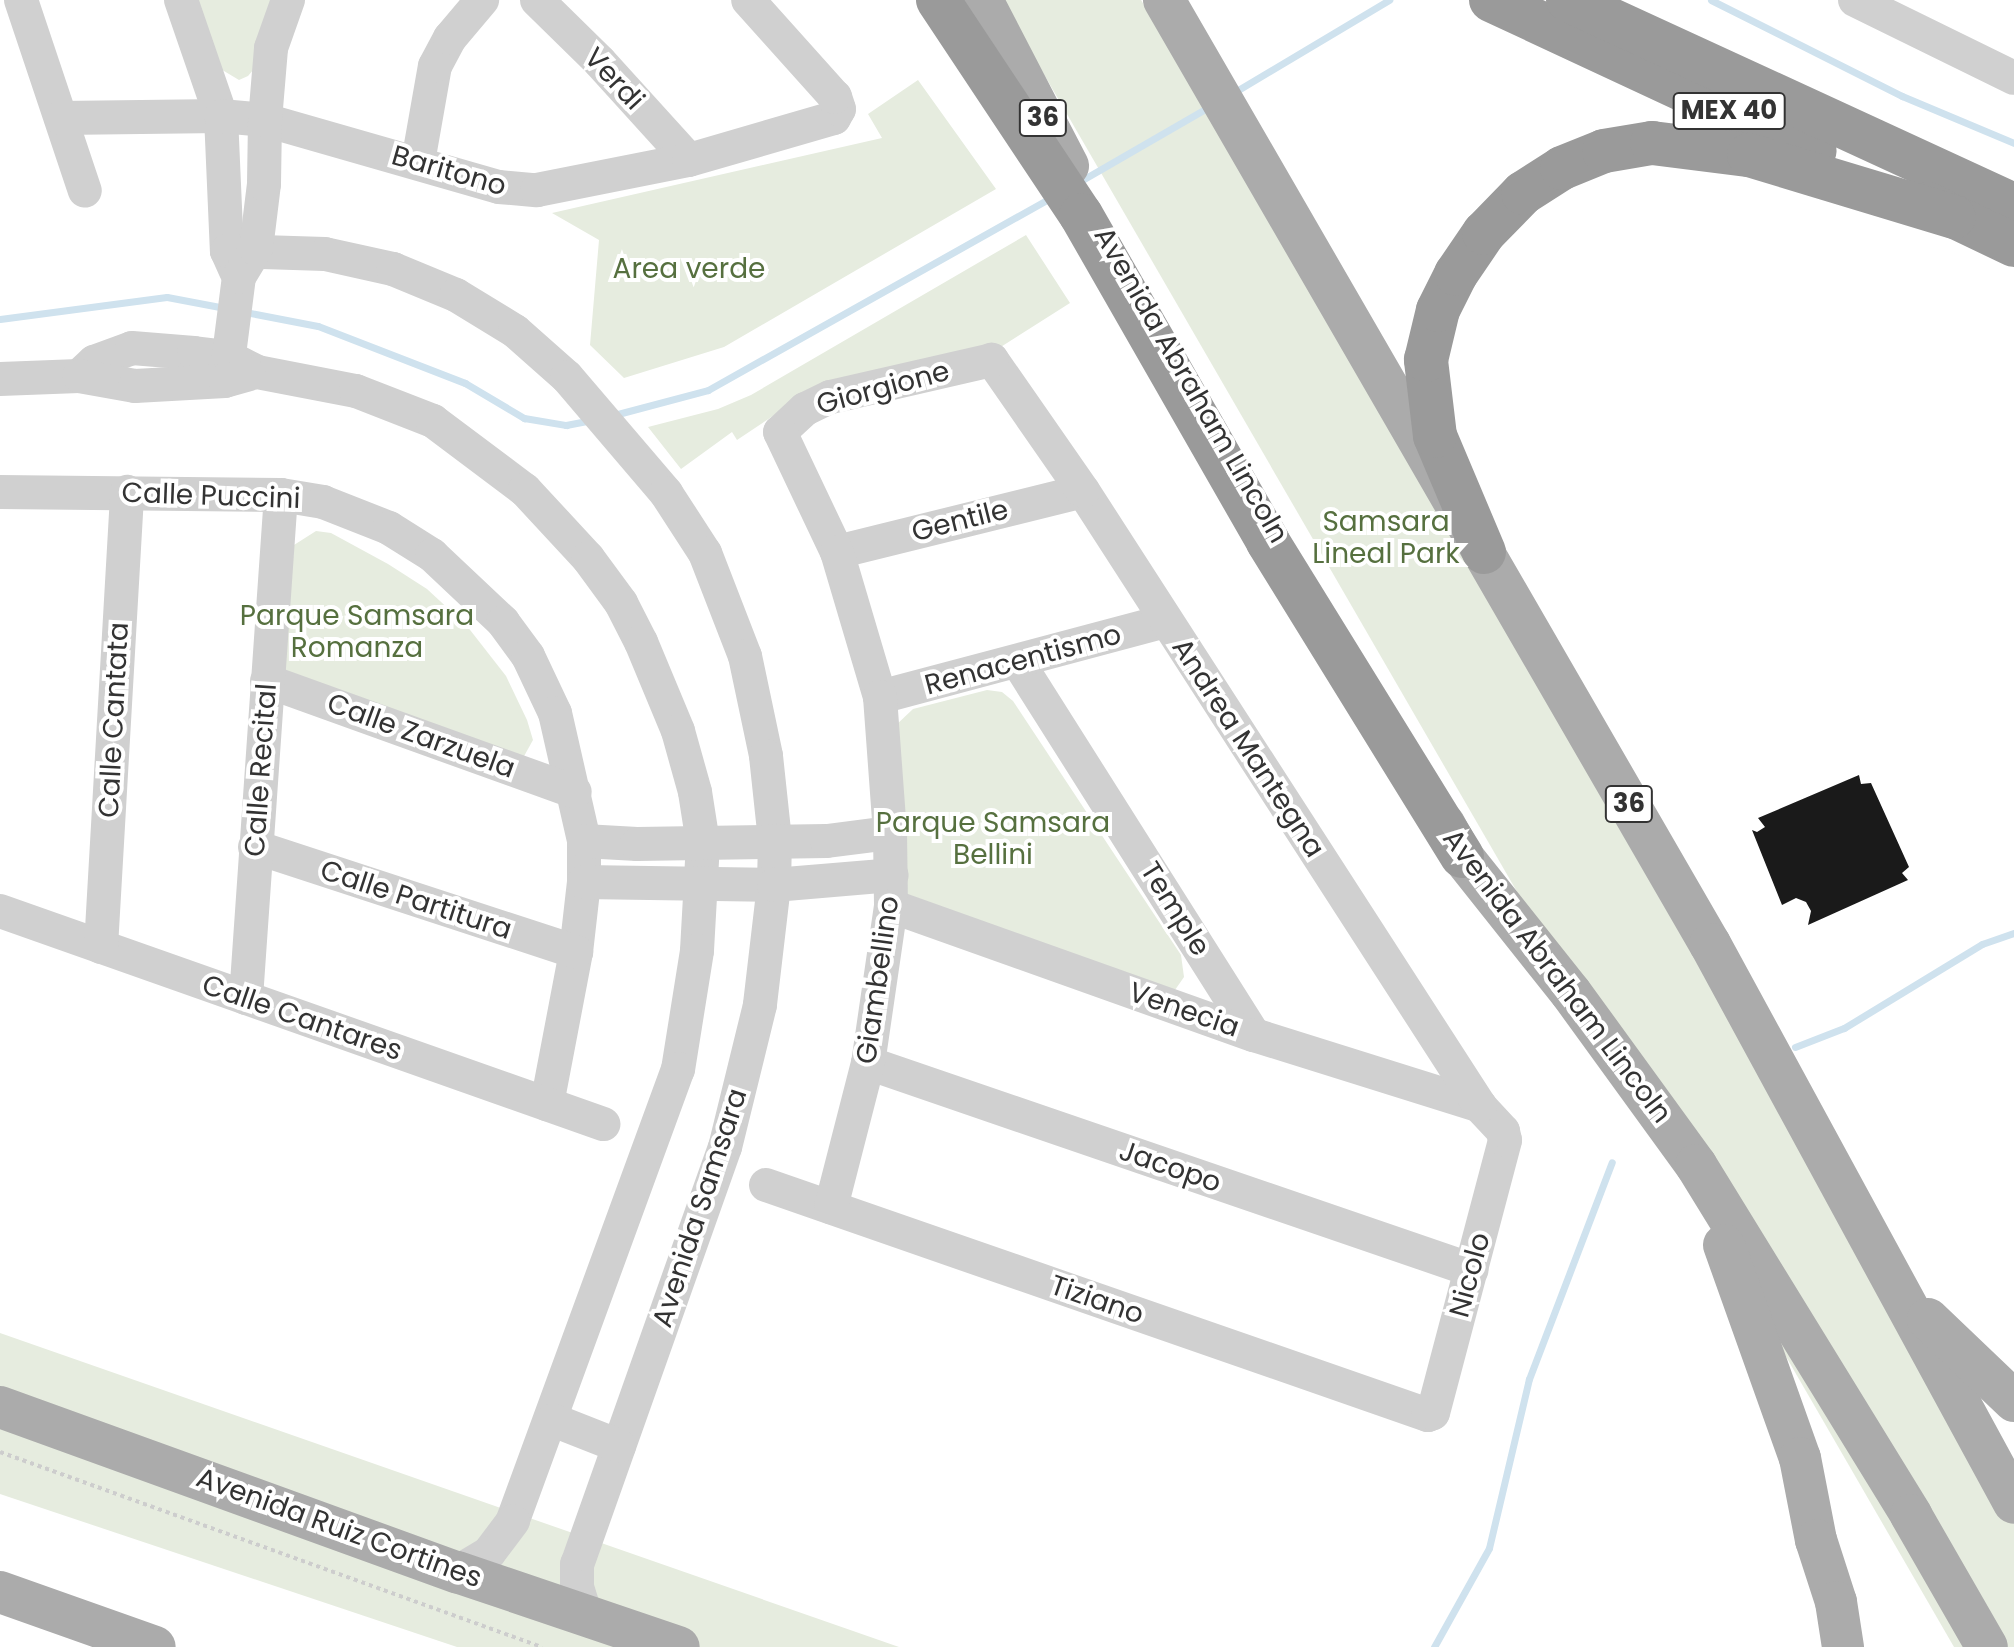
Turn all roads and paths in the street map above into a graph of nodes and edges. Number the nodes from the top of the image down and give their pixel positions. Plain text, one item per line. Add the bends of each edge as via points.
1 (21, 0) edge
2 (181, 0) edge
3 (288, 0) edge
4 (482, 0) edge
5 (537, 0) edge
6 (748, 0) edge
7 (938, 0) edge
8 (1164, 0) edge
9 (1568, 0) edge
10 (1855, 0) edge
11 (1497, 3) edge
12 (984, 6) edge
13 (2014, 78) edge
14 (221, 116) junction
15 (61, 118) junction
16 (265, 120) junction
17 (689, 160) junction
18 (418, 162) junction
19 (85, 191) dead end
20 (2014, 205) edge
21 (1954, 217) junction
22 (2014, 245) edge
23 (241, 259) junction
24 (995, 362) joint
25 (237, 370) junction
26 (0, 379) edge
27 (780, 433) joint
28 (1083, 491) junction
29 (0, 492) edge
30 (127, 492) junction
31 (281, 495) junction
32 (837, 552) junction
33 (1484, 552) junction
34 (1166, 621) junction
35 (1018, 662) junction
36 (267, 681) junction
37 (880, 697) junction
38 (575, 792) junction
39 (890, 833) junction
40 (775, 840) junction
41 (584, 841) junction
42 (703, 843) junction
43 (255, 847) junction
44 (1462, 856) junction
45 (584, 882) junction
46 (702, 883) junction
47 (774, 885) junction
48 (892, 890) junction
49 (0, 911) edge
50 (101, 947) junction
51 (576, 952) junction
52 (246, 998) junction
53 (1254, 1035) junction
54 (868, 1063) junction
55 (547, 1104) junction
56 (1480, 1106) junction
57 (603, 1124) dead end
58 (1503, 1131) joint
59 (1696, 1165) junction
60 (766, 1185) dead end
61 (831, 1207) junction
62 (1472, 1270) junction
63 (1892, 1281) junction
64 (2014, 1401) edge
65 (0, 1407) edge
66 (1428, 1415) joint
67 (553, 1420) junction
68 (619, 1446) junction
69 (0, 1452) edge
70 (2014, 1503) edge
71 (457, 1572) junction
72 (0, 1592) edge
73 (585, 1614) junction
74 (155, 1647) edge
75 (542, 1647) edge
76 (679, 1647) edge
77 (1843, 1647) edge
78 (1987, 1647) edge

1 - 15 street
2 - 14 street
3 - 16 street via 271,48
4 - 18 street via 450,38 435,66
5 - 17 street, Verdi
6 - 17 street, Baritono via 835,97 839,109 834,118
7 - 44 highway via 1053,170 1268,542
8 - 33 main road, 36
9 - 20 highway, MEX 40
10 - 13 street
11 - 21 highway, MEX 40
12 - 44 main road, Avenida Abraham Lincoln / 36 via 1099,226
14 - 15 street, Baritono
14 - 16 street, Baritono
14 - 23 street
15 - 19 street
16 - 18 street, Baritono
16 - 23 street via 264,184
17 - 18 street, Baritono via 524,191
21 - 22 highway, MEX 40
21 - 33 highway via 1749,155 1652,143 1604,151 1562,168 1523,193 1484,233 1456,274 1438,310 1426,360 1435,436
23 - 25 street
23 - 40 street, Avenida Samsara via 325,254 414,277 515,331 600,412 687,524 726,604 757,706
24 - 27 street, Giorgione via 830,397 805,409
24 - 28 street, Andrea Mantegna
25 - 26 street via 132,348 94,362 79,376
25 - 42 street via 356,391 433,421 493,462 556,522 606,580 659,679 691,776
27 - 32 street, Giambellino
28 - 32 street, Gentile
28 - 34 street, Andrea Mantegna
29 - 30 street, Calle Puccini
30 - 31 street, Calle Puccini
30 - 50 street, Calle Cantata
31 - 36 street, Calle Recital
31 - 38 street, Calle Puccini via 365,517 432,555 465,583 503,622 543,684
32 - 37 street, Giambellino
33 - 63 main road, 36 via 1710,944
34 - 35 street, Renacentismo
34 - 56 street, Andrea Mantegna
35 - 37 street, Renacentismo
35 - 53 street, Temple
36 - 38 street, Calle Zarzuela
36 - 43 street, Calle Recital
37 - 39 street, Giambellino
38 - 41 street, Calle Puccini
39 - 40 street via 827,841
39 - 48 street, Giambellino
40 - 42 street
40 - 47 street, Avenida Samsara
41 - 42 street
41 - 45 street, Calle Puccini
42 - 46 street
43 - 51 street, Calle Partitura
43 - 52 street, Calle Recital
44 - 59 main road, Avenida Abraham Lincoln / 36 via 1571,993
45 - 46 street
45 - 51 street, Calle Puccini
46 - 47 street
46 - 67 street via 678,1069
47 - 48 street via 835,882
47 - 68 street, Avenida Samsara via 760,1005 725,1147
48 - 53 street, Venecia
48 - 54 street, Giambellino
49 - 50 street, Calle Cantares
50 - 52 street, Calle Cantares
51 - 55 street, Calle Puccini
52 - 55 street, Calle Cantares
53 - 56 street, Venecia
54 - 61 street, Giambellino
54 - 62 street, Jacopo
55 - 57 street, Calle Cantares
56 - 58 street, Andrea Mantegna
58 - 62 street, Nicolo
59 - 77 main road via 1800,1458
59 - 78 main road, Avenida Abraham Lincoln / 36
60 - 61 street, Tiziano
61 - 66 street, Tiziano
62 - 66 street, Nicolo via 1433,1413
63 - 64 main road
63 - 70 main road, 36
65 - 71 main road, Avenida Ruiz Cortines
67 - 68 street
67 - 71 street via 506,1534 489,1553
68 - 73 street, Avenida Samsara via 577,1564
69 - 75 path
71 - 73 main road, Avenida Ruiz Cortines
72 - 74 main road
73 - 76 main road, Avenida Ruiz Cortines

